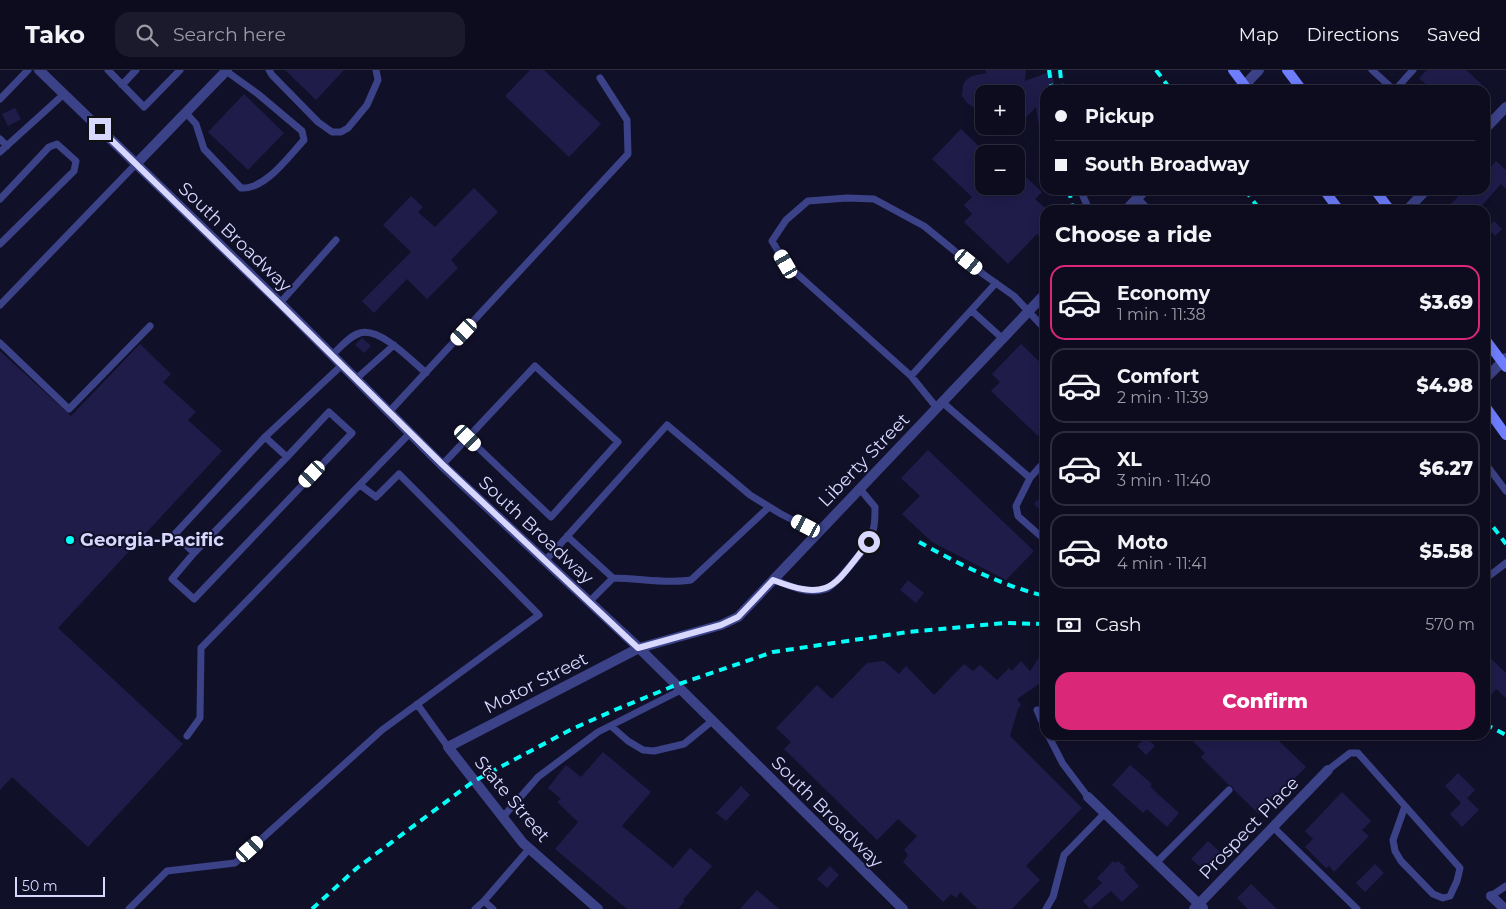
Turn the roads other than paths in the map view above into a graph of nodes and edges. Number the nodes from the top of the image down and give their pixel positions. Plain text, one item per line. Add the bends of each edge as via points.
1 (28, 70) edge
2 (39, 70) edge
3 (108, 70) edge
4 (136, 70) edge
5 (180, 70) edge
6 (269, 70) edge
7 (376, 70) edge
8 (1233, 70) edge
9 (1259, 70) edge
10 (1287, 70) edge
11 (1372, 70) edge
12 (1413, 70) edge
13 (227, 71) edge
14 (600, 78) dead end
15 (122, 85) junction
16 (1242, 85) edge
17 (1246, 85) edge
18 (1298, 85) edge
19 (1388, 85) edge
20 (1399, 85) edge
21 (64, 94) junction
22 (0, 99) edge
23 (1506, 108) edge
24 (186, 113) junction
25 (1490, 124) edge
26 (0, 140) edge
27 (6, 146) junction
28 (0, 152) edge
29 (136, 164) junction
30 (1140, 195) edge
31 (1421, 195) edge
32 (1137, 198) junction
33 (0, 199) edge
34 (1131, 205) edge
35 (1144, 205) edge
36 (1412, 205) edge
37 (336, 240) dead end
38 (0, 244) edge
39 (996, 283) junction
40 (1040, 299) edge
41 (280, 304) junction
42 (0, 305) edge
43 (972, 311) junction
44 (1028, 312) junction
45 (1040, 324) edge
46 (150, 326) dead end
47 (1003, 339) junction
48 (0, 342) edge
49 (394, 345) junction
50 (1490, 345) edge
51 (332, 356) junction
52 (1505, 362) edge
53 (342, 365) junction
54 (426, 373) junction
55 (1490, 375) edge
56 (912, 376) junction
57 (356, 379) junction
58 (940, 405) junction
59 (389, 412) junction
60 (1490, 413) edge
61 (410, 433) junction
62 (1506, 435) edge
63 (265, 437) junction
64 (468, 438) junction
65 (286, 457) junction
66 (442, 464) junction
67 (1040, 467) edge
68 (1490, 469) edge
69 (1030, 478) junction
70 (360, 485) junction
71 (860, 489) junction
72 (1506, 491) edge
73 (769, 507) junction
74 (818, 533) junction
75 (567, 536) junction
76 (1040, 536) edge
77 (194, 553) junction
78 (545, 561) junction
79 (1506, 563) edge
80 (1490, 574) edge
81 (613, 578) junction
82 (773, 580) junction
83 (588, 602) junction
84 (638, 648) junction
85 (681, 690) junction
86 (417, 704) junction
87 (1036, 710) dead end
88 (1040, 718) edge
89 (712, 721) junction
90 (611, 726) junction
91 (187, 736) dead end
92 (1051, 740) edge
93 (448, 747) junction
94 (1328, 770) joint
95 (1229, 790) dead end
96 (1088, 797) joint
97 (1404, 806) junction
98 (1105, 813) junction
99 (502, 818) junction
100 (1273, 827) junction
101 (529, 849) junction
102 (1156, 863) junction
103 (1506, 886) edge
104 (1491, 896) joint
105 (484, 901) junction
106 (1199, 907) edge
107 (129, 909) edge
108 (475, 909) edge
109 (494, 909) edge
110 (598, 909) edge
111 (903, 909) edge
112 (1046, 909) edge
113 (1357, 909) edge
114 (1505, 909) edge

1 - 22 lane
2 - 21 street, South Broadway
3 - 15 lane
4 - 15 lane
5 - 15 lane via 144,107
6 - 7 lane via 318,122 332,132 340,132 348,128 367,105 378,80
8 - 16 main road
9 - 17 street
10 - 18 main road
11 - 19 lane
12 - 20 lane
13 - 24 street
13 - 24 lane via 302,131 304,140 262,183 250,189 241,188 204,149 196,124
14 - 54 lane via 627,120 628,154
21 - 27 lane
21 - 29 street, South Broadway
23 - 25 street
24 - 29 street
26 - 27 lane
27 - 28 lane
29 - 41 street, South Broadway
29 - 42 lane
30 - 32 street
31 - 36 street
32 - 34 street
32 - 35 lane
33 - 38 lane via 49,147 57,144 76,161 74,171
37 - 41 lane
39 - 43 lane
39 - 44 lane
39 - 56 lane via 924,226 874,199 808,201 786,220 772,241 786,264
40 - 44 street, Liberty Street
41 - 51 street, South Broadway
43 - 47 lane
43 - 56 lane
44 - 45 lane
44 - 47 street, Liberty Street
46 - 48 lane via 69,409
47 - 58 street, Liberty Street
49 - 51 lane via 373,334 361,332
49 - 54 lane
49 - 57 lane
50 - 52 main road
51 - 53 street, South Broadway
52 - 55 street
53 - 57 street, South Broadway
53 - 63 lane
54 - 59 lane
56 - 58 lane
57 - 59 street, South Broadway
58 - 69 lane
58 - 71 street, Liberty Street
59 - 61 street, South Broadway
60 - 62 main road
61 - 66 street, South Broadway
61 - 70 lane
63 - 65 lane
63 - 77 lane via 175,534
64 - 64 lane via 536,366 618,442 551,517
64 - 66 lane
65 - 77 lane
65 - 77 lane via 329,412 352,433 194,599 172,579
66 - 78 street, South Broadway
67 - 69 lane
68 - 72 lane
69 - 76 lane via 1016,506 1018,516
70 - 86 lane via 376,497 399,474 538,616
70 - 91 lane via 201,648 200,718
71 - 74 street, Liberty Street
71 - 82 lane via 876,507 875,525 869,542 835,583 825,589 807,590
73 - 74 lane
73 - 75 lane via 750,496 667,426
73 - 81 lane via 690,580 674,583
74 - 82 street, Liberty Street
75 - 78 lane
75 - 81 lane
78 - 83 street, South Broadway
79 - 80 lane
81 - 83 lane
82 - 84 street, Liberty Street via 738,617 721,625
83 - 84 street, South Broadway
84 - 85 street, South Broadway
84 - 93 street, Motor Street
85 - 89 street, South Broadway
85 - 90 lane
86 - 93 lane
86 - 107 lane via 382,730 235,862 167,871
87 - 88 lane
89 - 90 lane via 684,744 654,751 643,750
89 - 111 street, South Broadway
90 - 99 lane via 598,732 538,777
92 - 96 lane via 1063,764
93 - 99 street, State Street
94 - 97 lane via 1350,753 1358,753
94 - 100 street, Prospect Place
95 - 102 lane
96 - 98 street
97 - 97 lane via 1460,868 1450,896 1443,898 1433,894 1395,851 1393,840
98 - 102 street
98 - 112 lane via 1064,855 1053,897
99 - 101 street, State Street
100 - 106 street, Prospect Place
100 - 113 lane
101 - 105 lane
101 - 110 street, State Street
102 - 106 street
103 - 104 lane
104 - 114 street
105 - 108 lane
105 - 109 lane

